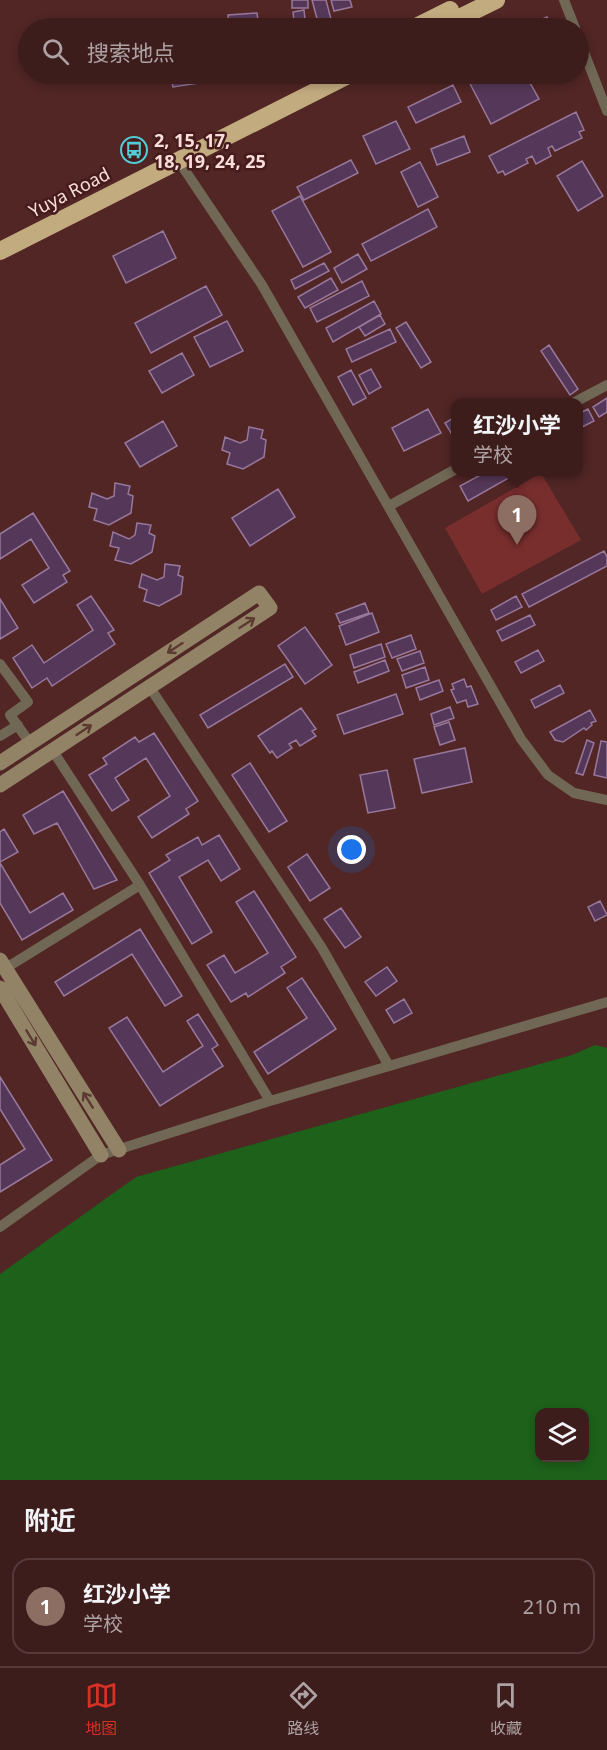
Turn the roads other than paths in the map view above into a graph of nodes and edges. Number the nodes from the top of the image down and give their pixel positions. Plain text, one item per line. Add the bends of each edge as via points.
1 (471, 0) edge
2 (496, 0) edge
3 (564, 0) edge
4 (434, 18) edge
5 (459, 18) edge
6 (571, 18) edge
7 (589, 63) edge
8 (305, 84) edge
9 (330, 84) edge
10 (607, 111) edge
11 (178, 160) junction
12 (0, 238) edge
13 (0, 251) edge
14 (607, 385) edge
15 (583, 398) edge
16 (451, 472) edge
17 (388, 506) junction
18 (0, 664) edge
19 (148, 686) junction
20 (18, 725) junction
21 (0, 736) edge
22 (30, 743) junction
23 (53, 751) junction
24 (0, 763) edge
25 (0, 785) edge
26 (607, 800) edge
27 (140, 885) junction
28 (3, 964) edge
29 (0, 988) edge
30 (607, 1002) edge
31 (389, 1066) junction
32 (270, 1101) junction
33 (119, 1150) junction
34 (101, 1155) junction
35 (0, 1227) edge

1 - 4 highway
2 - 5 highway
3 - 6 street
7 - 10 street
8 - 12 highway, Yuya Road
9 - 11 highway, Yuya Road
11 - 13 highway, Yuya Road
11 - 17 street via 262,285
14 - 15 street
16 - 17 street
17 - 26 street via 521,739 541,766 574,793
18 - 20 street via 28,702 10,715
19 -> 22 street via 270,608 259,593
23 -> 19 street
19 - 31 street via 316,939
20 - 21 street
20 - 22 street
22 - 24 street
23 - 25 street
23 - 27 street
27 - 28 street
27 - 32 street
33 -> 28 street
29 -> 34 street
30 - 31 street
31 - 32 street
32 - 33 street
33 - 34 street
34 - 35 street

